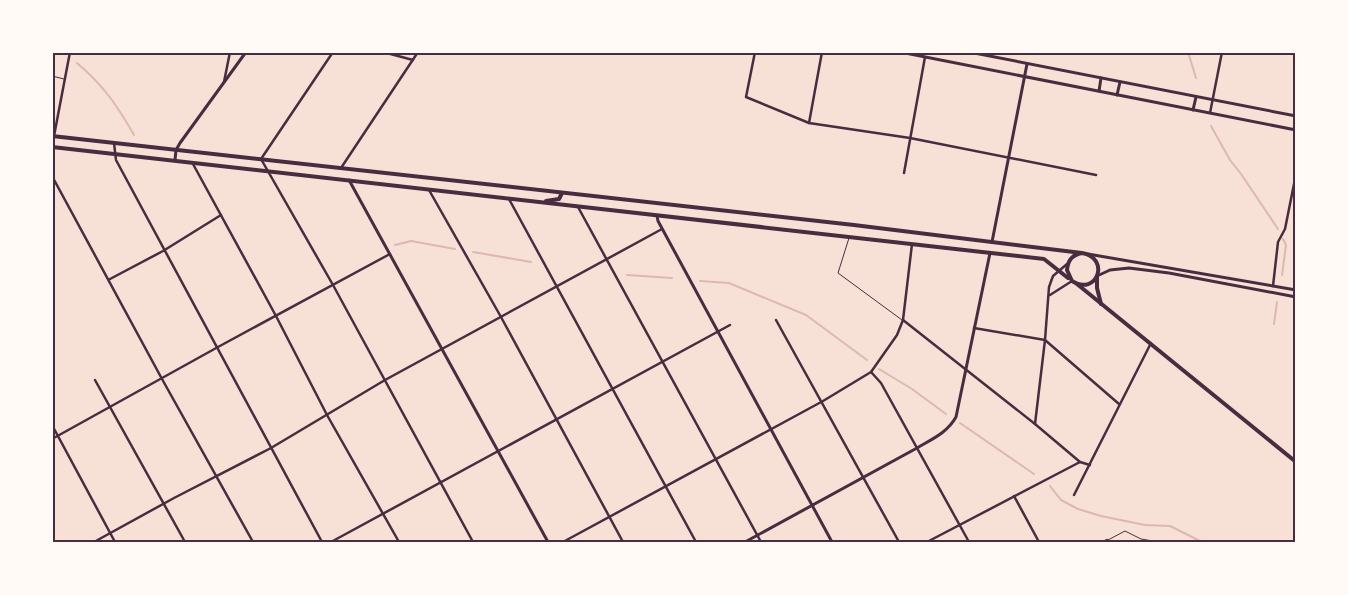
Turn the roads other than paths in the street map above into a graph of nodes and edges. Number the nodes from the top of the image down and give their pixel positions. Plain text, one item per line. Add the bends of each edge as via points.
1 (70, 52) edge
2 (230, 52) edge
3 (246, 52) edge
4 (333, 52) edge
5 (384, 52) edge
6 (418, 52) edge
7 (755, 52) edge
8 (822, 52) edge
9 (900, 52) edge
10 (969, 52) edge
11 (1222, 52) edge
12 (925, 57) junction
13 (413, 60) junction
14 (1026, 64) junction
15 (52, 76) edge
16 (1024, 77) junction
17 (1101, 78) junction
18 (64, 79) junction
19 (1120, 82) junction
20 (224, 83) junction
21 (1099, 91) junction
22 (1118, 95) junction
23 (1196, 97) junction
24 (1213, 100) junction
25 (1193, 110) junction
26 (1210, 113) junction
27 (1296, 116) edge
28 (809, 123) junction
29 (1296, 130) edge
30 (53, 136) edge
31 (910, 138) junction
32 (114, 143) junction
33 (52, 148) edge
34 (176, 150) junction
35 (114, 153) junction
36 (1008, 158) junction
37 (262, 159) junction
38 (175, 160) junction
39 (192, 162) junction
40 (341, 168) junction
41 (268, 171) junction
42 (904, 173) dead end
43 (1296, 174) edge
44 (1096, 175) dead end
45 (52, 176) edge
46 (349, 180) junction
47 (429, 190) junction
48 (562, 193) junction
49 (509, 199) junction
50 (538, 202) junction
51 (657, 204) junction
52 (578, 207) junction
53 (741, 213) junction
54 (220, 215) junction
55 (657, 216) junction
56 (739, 225) junction
57 (662, 229) junction
58 (913, 232) junction
59 (850, 237) junction
60 (992, 242) junction
61 (912, 244) junction
62 (163, 251) junction
63 (990, 253) junction
64 (1082, 253) junction
65 (390, 254) junction
66 (1088, 254) junction
67 (606, 260) junction
68 (1068, 263) junction
69 (1159, 266) junction
70 (1059, 270) junction
71 (1158, 272) junction
72 (1097, 276) junction
73 (110, 279) junction
74 (1072, 281) junction
75 (1077, 284) junction
76 (333, 285) junction
77 (558, 286) junction
78 (1273, 286) junction
79 (1296, 290) edge
80 (1048, 296) junction
81 (1296, 297) edge
82 (1101, 304) junction
83 (276, 316) junction
84 (501, 317) junction
85 (776, 320) dead end
86 (903, 320) junction
87 (730, 325) dead end
88 (974, 328) junction
89 (718, 332) junction
90 (1045, 340) junction
91 (1151, 344) junction
92 (218, 347) junction
93 (442, 349) junction
94 (662, 362) junction
95 (966, 370) junction
96 (871, 372) junction
97 (162, 379) junction
98 (95, 380) dead end
99 (385, 380) junction
100 (613, 389) junction
101 (823, 401) junction
102 (1119, 404) junction
103 (111, 407) junction
104 (327, 416) junction
105 (557, 420) junction
106 (1035, 424) junction
107 (52, 425) edge
108 (770, 430) junction
109 (59, 436) junction
110 (52, 439) edge
111 (271, 448) junction
112 (917, 448) junction
113 (498, 452) junction
114 (715, 460) junction
115 (1080, 462) junction
116 (1296, 462) edge
117 (1090, 464) junction
118 (218, 477) junction
119 (864, 477) junction
120 (440, 483) junction
121 (666, 486) junction
122 (1074, 495) dead end
123 (1014, 496) junction
124 (164, 504) junction
125 (812, 506) junction
126 (383, 514) junction
127 (610, 517) junction
128 (960, 525) junction
129 (111, 534) junction
130 (757, 536) junction
131 (1108, 541) edge
132 (94, 542) edge
133 (115, 542) edge
134 (185, 542) edge
135 (253, 542) edge
136 (322, 542) edge
137 (331, 542) edge
138 (399, 542) edge
139 (473, 542) edge
140 (548, 542) edge
141 (563, 542) edge
142 (623, 542) edge
143 (696, 542) edge
144 (745, 542) edge
145 (760, 542) edge
146 (832, 542) edge
147 (899, 542) edge
148 (927, 542) edge
149 (969, 542) edge
150 (1039, 542) edge
151 (1103, 542) edge
152 (1159, 542) edge

1 - 18 street
2 - 20 street
3 - 20 street
4 - 37 street
5 - 13 street
6 - 13 street
7 - 28 street via 746,98
8 - 28 street
9 - 12 street
10 - 14 street
11 - 24 street
12 - 16 street
12 - 31 street
13 - 40 street
14 - 16 street
14 - 17 street
15 - 18 lane
16 - 21 street
16 - 36 street
17 - 19 street
17 - 21 street
18 - 30 street
19 - 22 street
19 - 23 street
20 - 34 street
21 - 22 street
22 - 25 street
23 - 24 street
23 - 25 street
24 - 26 street
24 - 27 street
25 - 26 street
26 - 29 street
28 - 31 street
30 - 32 main road
31 - 36 street
31 - 42 street
32 - 34 main road
32 - 35 street
33 - 35 main road
34 - 37 main road
34 - 38 street
35 - 38 main road
35 - 62 street
36 - 44 street
36 - 60 street
37 - 40 main road
37 - 41 street
38 - 39 main road
39 - 41 main road
39 - 54 street
40 - 48 main road
41 - 46 main road
41 - 76 street
43 - 78 street via 1278,242
45 - 73 street
46 - 47 main road
46 - 65 street
47 - 49 main road
47 - 84 street
48 - 50 main road via 559,199
48 - 51 main road
49 - 50 main road
49 - 77 street
50 - 52 main road
51 - 53 main road
51 - 55 main road
52 - 55 main road
52 - 67 street
53 - 56 main road
53 - 58 main road
54 - 62 street
54 - 83 street
55 - 56 main road
55 - 57 street
56 - 59 main road
57 - 67 street
57 - 89 street
58 - 60 main road
58 - 61 main road
59 - 61 main road
59 - 86 lane via 838,273
60 - 64 main road
61 - 63 main road
61 - 86 street
62 - 73 street
62 - 92 street
63 - 70 main road via 1044,259
63 - 88 street
64 - 66 main road
64 - 68 main road via 1073,256
65 - 76 street
65 - 93 street
66 - 69 street
66 - 72 main road via 1096,261
67 - 77 street
67 - 94 street
68 - 70 street
68 - 74 main road via 1068,276
69 - 71 street
69 - 78 street
70 - 74 main road
70 - 80 street via 1053,276
71 - 72 street via 1129,268 1110,270
71 - 81 street
72 - 75 main road via 1090,283
72 - 82 main road
73 - 97 street
74 - 75 main road
74 - 80 street
75 - 82 main road
76 - 83 street
76 - 99 street
77 - 84 street
77 - 100 street
78 - 79 street
80 - 90 street
82 - 91 main road
83 - 92 street
83 - 104 street
84 - 93 street
84 - 105 street
85 - 101 street
86 - 95 street
86 - 96 street via 897,335
87 - 89 street
88 - 90 street
88 - 95 street
89 - 94 street
89 - 108 street
90 - 102 street
90 - 106 street
91 - 102 street
91 - 116 main road
92 - 97 street
92 - 111 street
93 - 99 street
93 - 113 street
94 - 100 street
94 - 114 street
95 - 106 street
95 - 112 street via 956,417 944,432
96 - 101 street
96 - 112 street via 881,383
97 - 103 street
97 - 118 street
98 - 103 street
99 - 104 street
99 - 120 street
100 - 105 street
100 - 121 street
101 - 108 street
101 - 119 street
102 - 117 street
103 - 109 street
103 - 124 street
104 - 111 street
104 - 126 street
105 - 113 street
105 - 127 street
106 - 115 street
107 - 109 street
108 - 114 street
108 - 125 street
109 - 110 street
109 - 129 street
111 - 118 street
111 - 136 street
112 - 119 street
112 - 128 street
113 - 120 street
113 - 140 street
114 - 121 street
114 - 130 street
115 - 117 street
115 - 123 street
117 - 122 street
118 - 124 street
118 - 135 street
119 - 125 street
119 - 147 street
120 - 126 street
120 - 139 street
121 - 127 street
121 - 143 street
123 - 128 street
123 - 150 street
124 - 129 street
124 - 134 street
125 - 130 street
125 - 146 street
126 - 137 street
126 - 138 street
127 - 141 street
127 - 142 street
128 - 148 street
128 - 149 street
129 - 132 street
129 - 133 street
130 - 144 street
130 - 145 street
131 - 151 street
131 - 152 lane via 1124,531 1141,539

